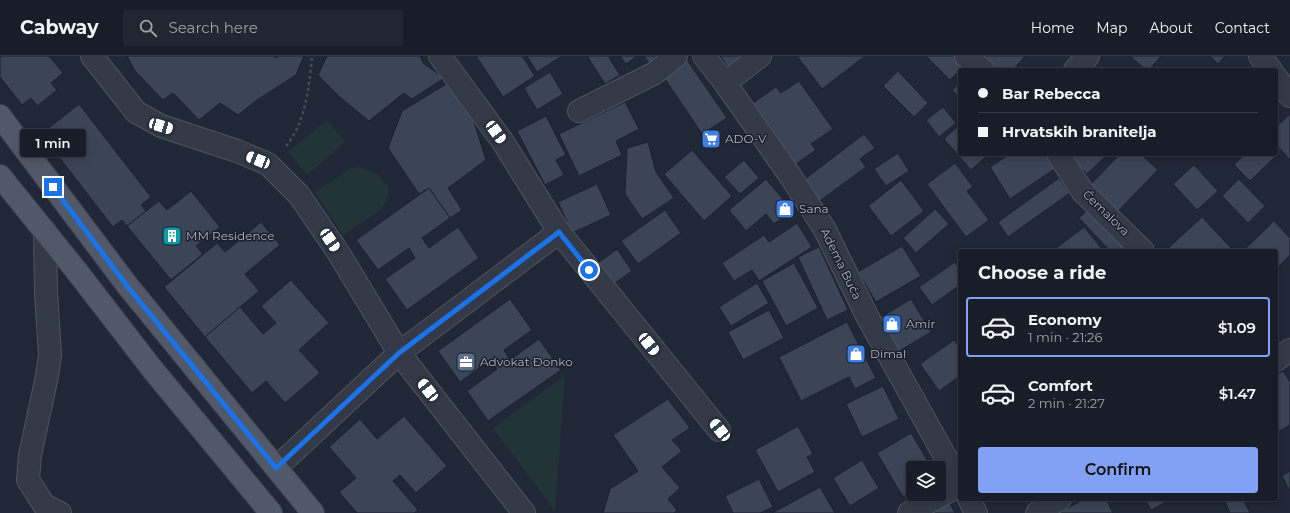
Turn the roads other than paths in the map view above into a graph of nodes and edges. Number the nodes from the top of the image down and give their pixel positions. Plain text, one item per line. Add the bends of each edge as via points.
1 (92, 56) edge
2 (440, 56) edge
3 (676, 56) edge
4 (704, 56) edge
5 (760, 56) edge
6 (966, 56) edge
7 (1088, 56) edge
8 (1260, 56) edge
9 (981, 68) edge
10 (1077, 68) edge
11 (1269, 68) edge
12 (1278, 80) edge
13 (725, 82) junction
14 (1290, 96) edge
15 (579, 111) dead end
16 (0, 116) edge
17 (1059, 156) edge
18 (1, 180) edge
19 (45, 231) junction
20 (559, 232) junction
21 (1142, 249) edge
22 (75, 269) junction
23 (46, 293) junction
24 (1290, 350) edge
25 (399, 353) junction
26 (1278, 359) edge
27 (720, 430) dead end
28 (276, 468) junction
29 (958, 480) edge
30 (958, 485) edge
31 (970, 501) edge
32 (1057, 501) edge
33 (58, 512) edge
34 (271, 513) edge
35 (313, 513) edge
36 (524, 513) edge
37 (909, 513) edge
38 (976, 513) edge
39 (1037, 513) edge

1 - 25 street via 136,112 161,126 268,164 299,195 338,252
2 - 20 street via 503,142
3 - 15 street via 655,73
4 - 13 street, Adema Buća
5 - 13 street
6 - 9 street
7 - 10 street
8 - 11 street
12 - 14 street
13 - 29 street, Adema Buća via 824,228 867,316
16 - 28 main road via 127,286
17 - 21 street, Ćemalova via 1083,192
18 - 19 main road
19 - 22 main road
19 - 23 street
20 - 25 street
20 - 27 street
22 - 23 street via 61,271 52,278
22 - 34 main road via 153,370
23 - 33 street via 50,355 30,455 28,480 44,505
24 - 26 street
25 - 28 street
25 - 36 street
28 - 35 main road
30 - 37 street
31 - 38 street
32 - 39 street

